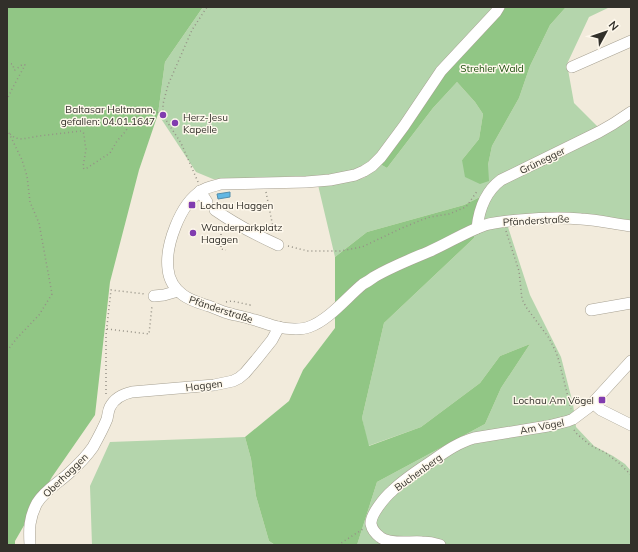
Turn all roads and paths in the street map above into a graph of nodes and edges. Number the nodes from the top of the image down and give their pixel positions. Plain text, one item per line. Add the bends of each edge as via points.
1 (207, 7) edge
2 (499, 7) edge
3 (631, 41) edge
4 (7, 63) edge
5 (572, 67) dead end
6 (7, 100) edge
7 (631, 112) edge
8 (164, 118) junction
9 (7, 129) edge
10 (265, 182) junction
11 (200, 191) junction
12 (490, 191) junction
13 (215, 209) junction
14 (503, 222) junction
15 (631, 226) edge
16 (477, 228) junction
17 (274, 234) dead end
18 (278, 245) joint
19 (226, 250) dead end
20 (178, 291) junction
21 (154, 296) junction
22 (631, 303) edge
23 (591, 310) dead end
24 (279, 327) junction
25 (107, 329) junction
26 (7, 352) edge
27 (631, 361) edge
28 (593, 402) junction
29 (110, 408) junction
30 (570, 420) junction
31 (631, 424) edge
32 (508, 432) joint
33 (631, 475) edge
34 (371, 524) junction
35 (30, 545) edge
36 (338, 545) edge
37 (440, 545) edge

1 - 8 path via 192,30 168,85 163,104
2 - 10 street, Pfänderstraße via 441,71 381,157 368,169 355,175 330,180
3 - 5 street
4 - 6 path via 12,64 14,70 25,65
7 - 12 street, Grünegger via 599,132 500,180
8 - 9 path via 154,110 138,116 110,153 84,169 86,148 83,132 22,139 12,136
8 - 11 path via 181,143
9 - 26 path via 27,176 30,202 39,223 52,294 39,315
10 - 11 street, Pfänderstraße via 221,184
10 - 17 path
11 - 13 street
11 - 20 street, Pfänderstraße via 179,217 169,247 169,274
12 - 16 street, Grünegger via 481,210
12 - 18 path via 481,187 466,207 449,214 424,219 362,247 340,251 308,251
13 - 18 street via 228,220
13 - 19 path via 222,226 221,249
14 - 15 street, Pfänderstraße via 581,218
14 - 16 street, Pfänderstraße
14 - 30 path via 518,265 522,299 556,352 572,411
16 - 24 street, Pfänderstraße via 379,274 318,323 301,329
20 - 21 street
20 - 24 street, Pfänderstraße via 198,303
21 - 25 path via 149,334
21 - 25 path via 111,290
22 - 23 street
24 - 29 street, Haggen via 256,360 233,381 126,393 117,398
25 - 29 path via 106,396
27 - 28 street, Am Vögel
28 - 30 street, Am Vögel
28 - 31 street via 601,410
29 - 35 street, Oberhaggen via 101,432 89,452 38,501 31,515
30 - 32 street, Am Vögel
30 - 33 path via 577,434 590,445 606,453
32 - 34 street, Buchenberg via 468,440 446,452 391,492 378,508
34 - 36 path
34 - 37 street via 382,539 431,542

